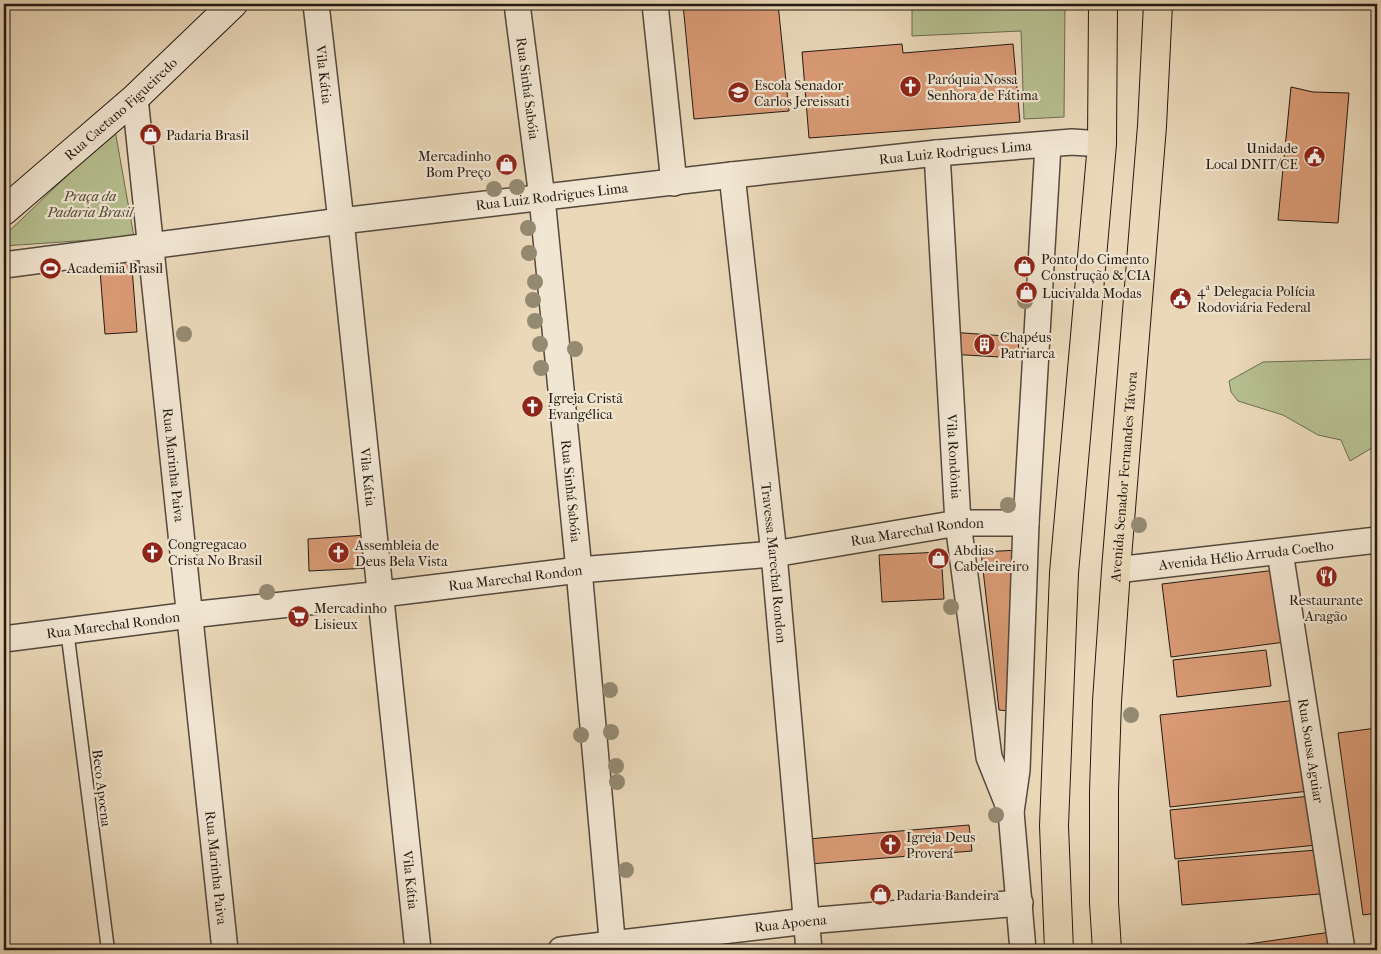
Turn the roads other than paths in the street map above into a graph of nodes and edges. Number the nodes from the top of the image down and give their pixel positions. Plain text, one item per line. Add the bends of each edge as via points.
1 (233, 4) edge
2 (316, 4) edge
3 (517, 4) edge
4 (655, 4) edge
5 (1103, 4) edge
6 (1158, 4) edge
7 (135, 98) junction
8 (1102, 144) junction
9 (1048, 145) junction
10 (937, 154) junction
11 (732, 175) junction
12 (674, 183) junction
13 (542, 198) junction
14 (4, 211) edge
15 (341, 221) junction
16 (150, 245) junction
17 (4, 264) edge
18 (958, 523) junction
19 (1026, 523) junction
20 (1377, 540) edge
21 (1280, 552) junction
22 (774, 554) junction
23 (579, 570) junction
24 (1116, 570) junction
25 (382, 594) junction
26 (190, 615) junction
27 (67, 630) junction
28 (4, 639) edge
29 (1011, 812) junction
30 (1020, 903) junction
31 (807, 920) junction
32 (613, 947) edge
33 (108, 950) edge
34 (225, 950) edge
35 (418, 950) edge
36 (561, 950) edge
37 (809, 950) edge
38 (1023, 950) edge
39 (1059, 950) edge
40 (1107, 950) edge
41 (1342, 950) edge

1 - 7 main road, Rua Caetano Figueiredo
2 - 15 street, Vila Kátia
3 - 13 street, Rua Sinhá Sabóia
4 - 12 street
5 - 8 main road
6 - 24 main road, Avenida Senador Fernandes Távora via 1152,126
7 - 14 main road, Rua Caetano Figueiredo
7 - 16 street, Rua Marinha Paiva
8 - 9 street, Rua Luiz Rodrigues Lima via 1072,142
8 - 39 main road via 1064,573 1054,826
9 - 10 street, Rua Luiz Rodrigues Lima
9 - 19 street
10 - 11 street, Rua Luiz Rodrigues Lima
10 - 18 street, Vila Rondônia
11 - 12 street, Rua Luiz Rodrigues Lima
11 - 22 street, Travessa Marechal Rondon
12 - 13 street, Rua Luiz Rodrigues Lima
13 - 15 street, Rua Luiz Rodrigues Lima
13 - 23 street, Rua Sinhá Sabóia
15 - 16 street, Rua Luiz Rodrigues Lima
15 - 25 street, Vila Kátia
16 - 17 street, Rua Luiz Rodrigues Lima
16 - 26 street, Rua Marinha Paiva
18 - 19 street, Rua Marechal Rondon
18 - 22 street, Rua Marechal Rondon
18 - 29 street, Vila Rondônia via 989,757
19 - 29 street via 1018,770
20 - 21 street, Avenida Hélio Arruda Coelho
21 - 24 street, Avenida Hélio Arruda Coelho
21 - 41 street, Rua Sousa Aguiar
22 - 23 street, Rua Marechal Rondon
22 - 31 street, Travessa Marechal Rondon
23 - 25 street, Rua Marechal Rondon
23 - 32 street, Rua Sinhá Sabóia
24 - 40 main road, Avenida Senador Fernandes Távora via 1104,792
25 - 26 street, Rua Marechal Rondon
25 - 35 street, Vila Kátia
26 - 27 street, Rua Marechal Rondon
26 - 34 street, Rua Marinha Paiva
27 - 28 street, Rua Marechal Rondon
27 - 33 lane, Beco Apoena
29 - 30 street
30 - 31 street, Rua Apoena
30 - 38 street
31 - 32 street, Rua Apoena
31 - 37 street, Travessa Marechal Rondon
32 - 36 street, Rua Apoena

